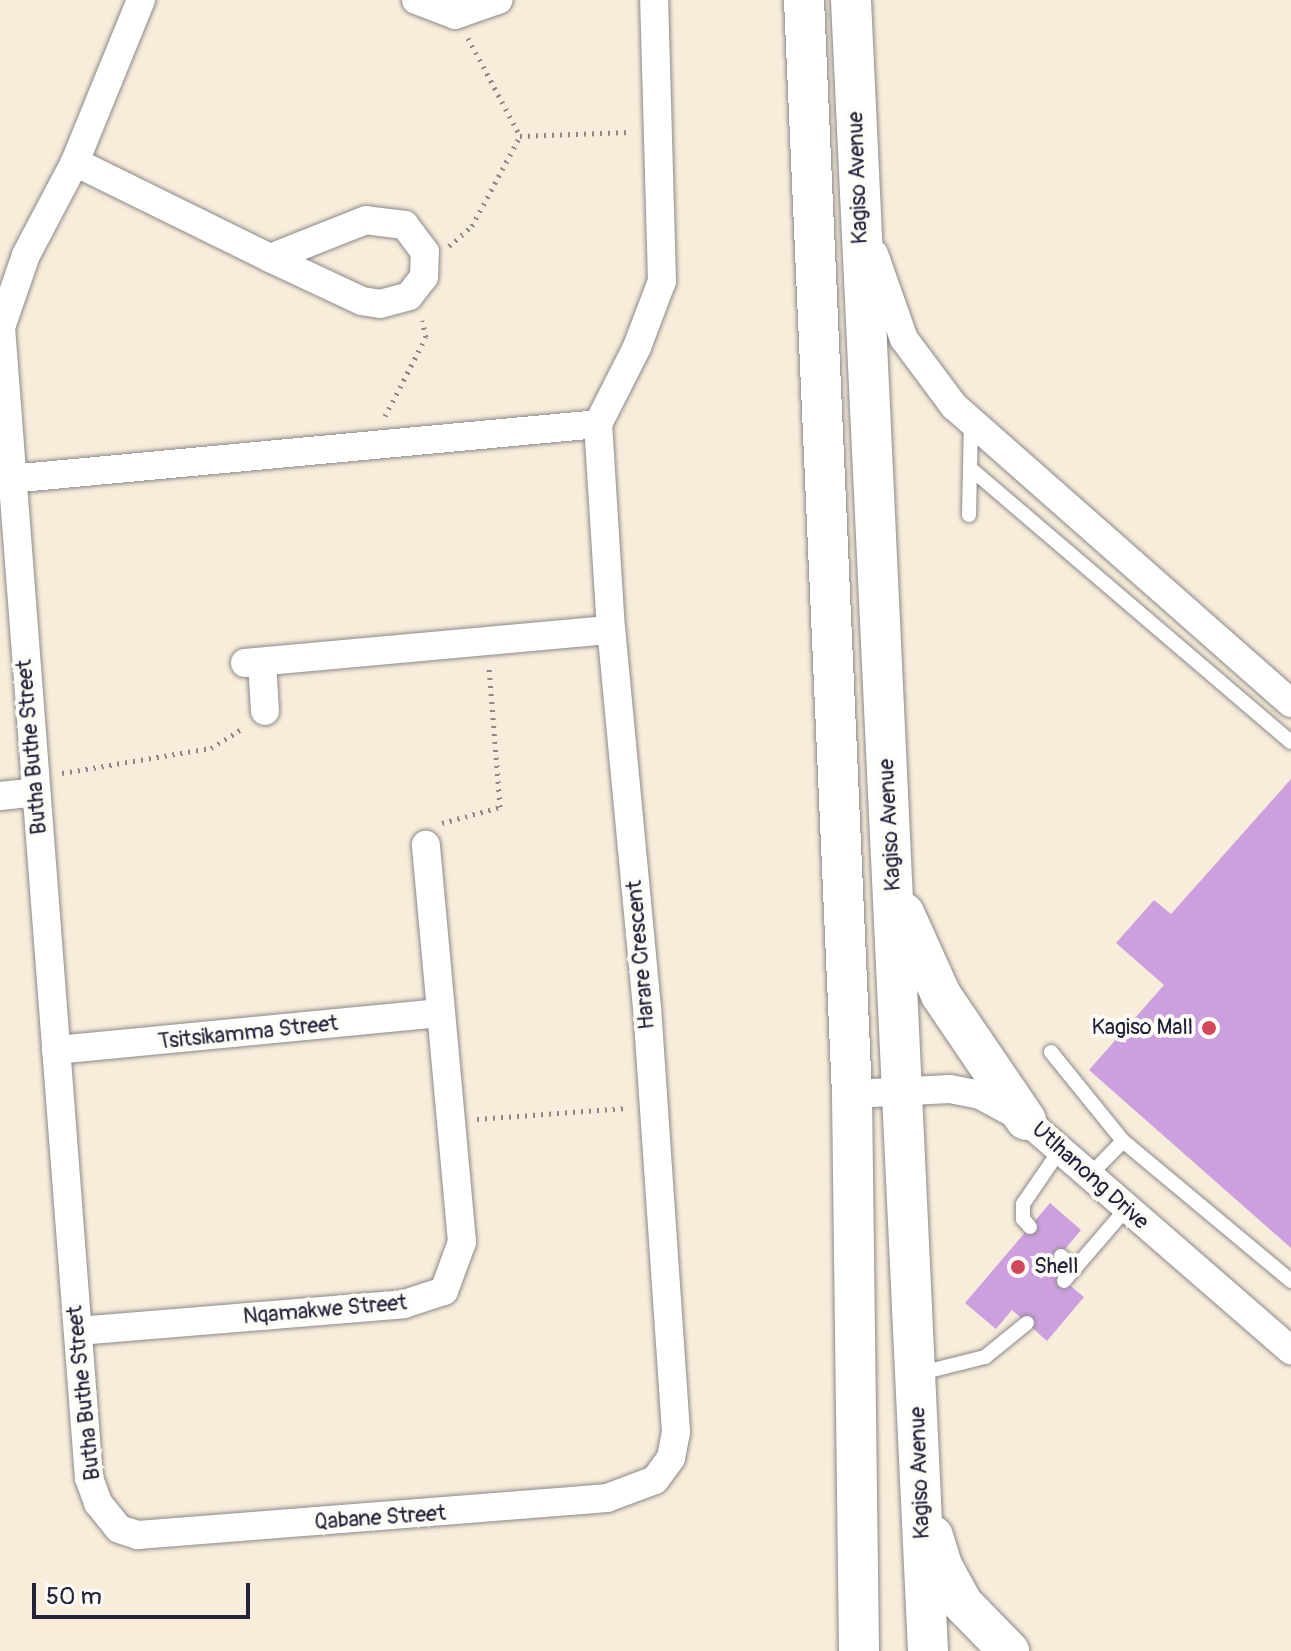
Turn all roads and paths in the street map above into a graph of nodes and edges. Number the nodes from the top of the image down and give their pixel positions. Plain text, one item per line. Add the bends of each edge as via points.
1 (141, 0) edge
2 (416, 0) edge
3 (498, 0) edge
4 (654, 0) edge
5 (804, 0) edge
6 (851, 0) edge
7 (455, 15) junction
8 (659, 131) junction
9 (520, 136) junction
10 (75, 162) junction
11 (859, 210) junction
12 (270, 258) junction
13 (419, 279) junction
14 (972, 423) junction
15 (598, 424) junction
16 (370, 445) junction
17 (970, 468) junction
18 (10, 479) junction
19 (969, 515) dead end
20 (611, 630) junction
21 (487, 642) junction
22 (1291, 703) edge
23 (265, 711) joint
24 (1291, 742) edge
25 (35, 787) junction
26 (0, 796) edge
27 (426, 845) joint
28 (893, 887) junction
29 (439, 1013) junction
30 (56, 1050) junction
31 (1051, 1052) dead end
32 (903, 1089) junction
33 (852, 1094) junction
34 (653, 1106) junction
35 (1026, 1120) junction
36 (452, 1121) junction
37 (1123, 1141) junction
38 (1060, 1150) junction
39 (1089, 1176) junction
40 (1126, 1209) junction
41 (1030, 1227) dead end
42 (1061, 1256) dead end
43 (1075, 1269) junction
44 (1064, 1281) dead end
45 (1291, 1281) edge
46 (1027, 1323) dead end
47 (78, 1331) junction
48 (1291, 1350) edge
49 (916, 1374) junction
50 (655, 1480) joint
51 (920, 1494) junction
52 (107, 1518) joint
53 (858, 1593) junction
54 (847, 1651) edge
55 (859, 1651) edge
56 (928, 1651) edge
57 (1009, 1651) edge

1 - 10 street, Butha Buthe Street
2 - 7 street
3 - 7 street
4 - 8 street
5 - 33 street
6 - 11 street, Kagiso Avenue
7 - 9 path
8 - 9 path
8 - 15 street via 662,281 637,347
9 - 13 path via 472,226
10 - 12 street
10 - 18 street, Butha Buthe Street via 26,255 1,327
11 - 14 street via 904,339 922,369
11 - 28 street, Kagiso Avenue
12 - 13 street via 362,301 398,301
12 - 13 street via 366,220 405,225 422,244
13 - 16 path via 426,337
14 - 17 lane
14 - 22 street
15 - 16 street
15 - 20 street, Harare Crescent
16 - 18 street
17 - 19 lane
17 - 24 lane
18 - 25 street, Butha Buthe Street
20 - 21 street
20 - 34 street, Harare Crescent
21 - 23 street via 254,663
21 - 27 path via 500,807 436,825
23 - 25 path via 211,748
25 - 26 street
25 - 30 street, Butha Buthe Street
27 - 29 street
28 - 32 street, Kagiso Avenue
28 - 35 street via 941,995
29 - 30 street, Tsitsikamma Street
29 - 36 street
30 - 47 street, Butha Buthe Street
31 - 37 lane
32 - 33 street, Utlhanong Drive
32 - 35 street, Utlhanong Drive via 968,1092
32 - 49 street, Kagiso Avenue
33 - 53 street
34 - 36 path
34 - 50 street, Harare Crescent via 676,1432 671,1458
35 - 38 street, Utlhanong Drive
36 - 47 street, Nqamakwe Street via 462,1242 444,1291 404,1304
37 - 39 lane
37 - 45 lane
38 - 39 street, Utlhanong Drive
38 - 41 lane via 1023,1204 1023,1219
39 - 40 street, Utlhanong Drive
40 - 43 lane
40 - 48 street, Utlhanong Drive
42 - 43 lane
43 - 44 lane
46 - 49 lane via 985,1357
47 - 52 street, Butha Buthe Street via 89,1478
49 - 51 street, Kagiso Avenue
50 - 52 street, Qabane Street via 607,1498 138,1535
51 - 56 street, Kagiso Avenue
51 - 57 street via 942,1566 963,1604
53 - 54 street
53 - 55 street

